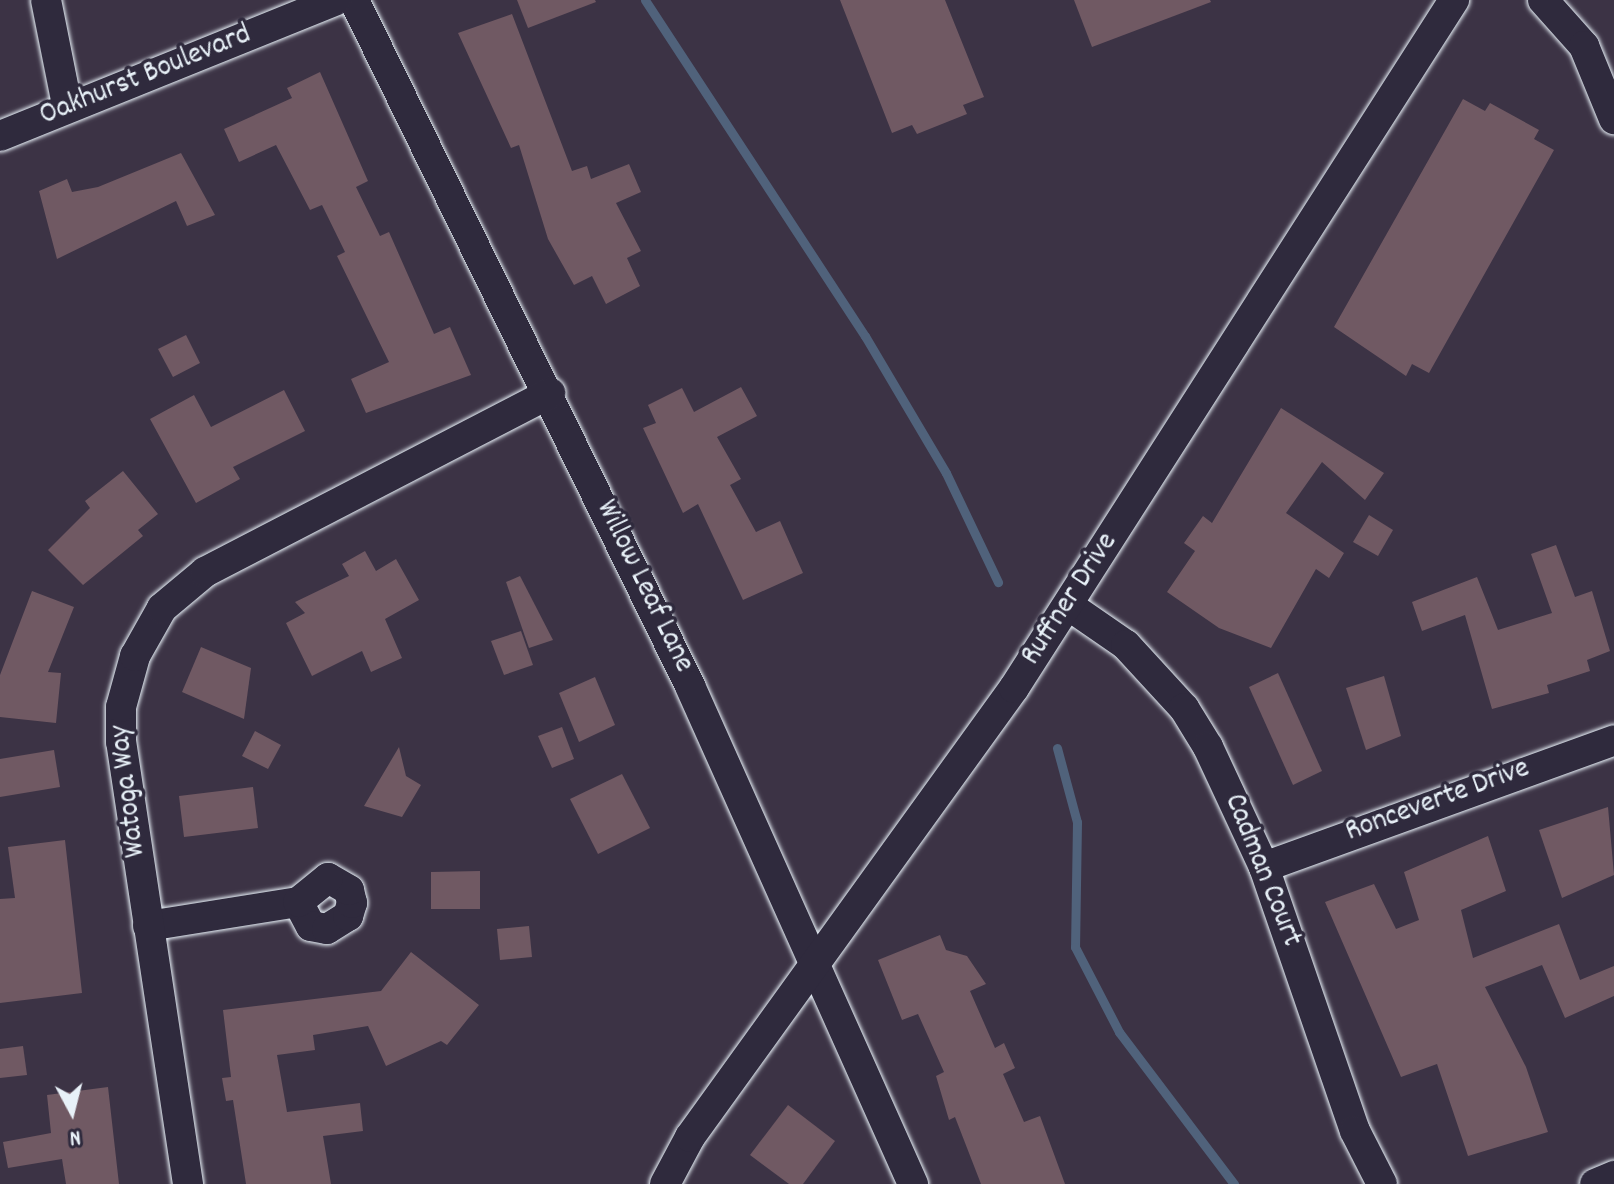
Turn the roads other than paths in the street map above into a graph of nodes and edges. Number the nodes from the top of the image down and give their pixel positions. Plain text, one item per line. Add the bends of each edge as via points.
1 (46, 0) edge
2 (336, 0) edge
3 (354, 0) edge
4 (1454, 0) edge
5 (1543, 0) edge
6 (67, 105) junction
7 (1614, 119) edge
8 (0, 136) edge
9 (550, 393) junction
10 (1068, 605) junction
11 (1614, 740) edge
12 (1264, 867) junction
13 (298, 902) dead end
14 (148, 926) junction
15 (815, 968) junction
16 (1614, 1176) edge
17 (188, 1184) edge
18 (665, 1184) edge
19 (913, 1184) edge
20 (1382, 1184) edge
21 (1595, 1184) edge

1 - 6 street
2 - 6 street, Oakhurst Boulevard
3 - 9 street, Willow Leaf Lane
4 - 10 street, Ruffner Drive
5 - 7 street via 1584,46
6 - 8 street, Oakhurst Boulevard
9 - 14 street, Watoga Way via 205,572 162,608 135,656 121,707
9 - 15 street, Willow Leaf Lane
10 - 12 street, Cadman Court via 1126,645 1184,708
10 - 15 street, Ruffner Drive
11 - 12 street, Ronceverte Drive
12 - 20 street, Cadman Court via 1355,1131
13 - 14 street
14 - 17 street, Watoga Way
15 - 18 street, Ruffner Drive via 690,1137
15 - 19 street, Willow Leaf Lane
16 - 21 street

